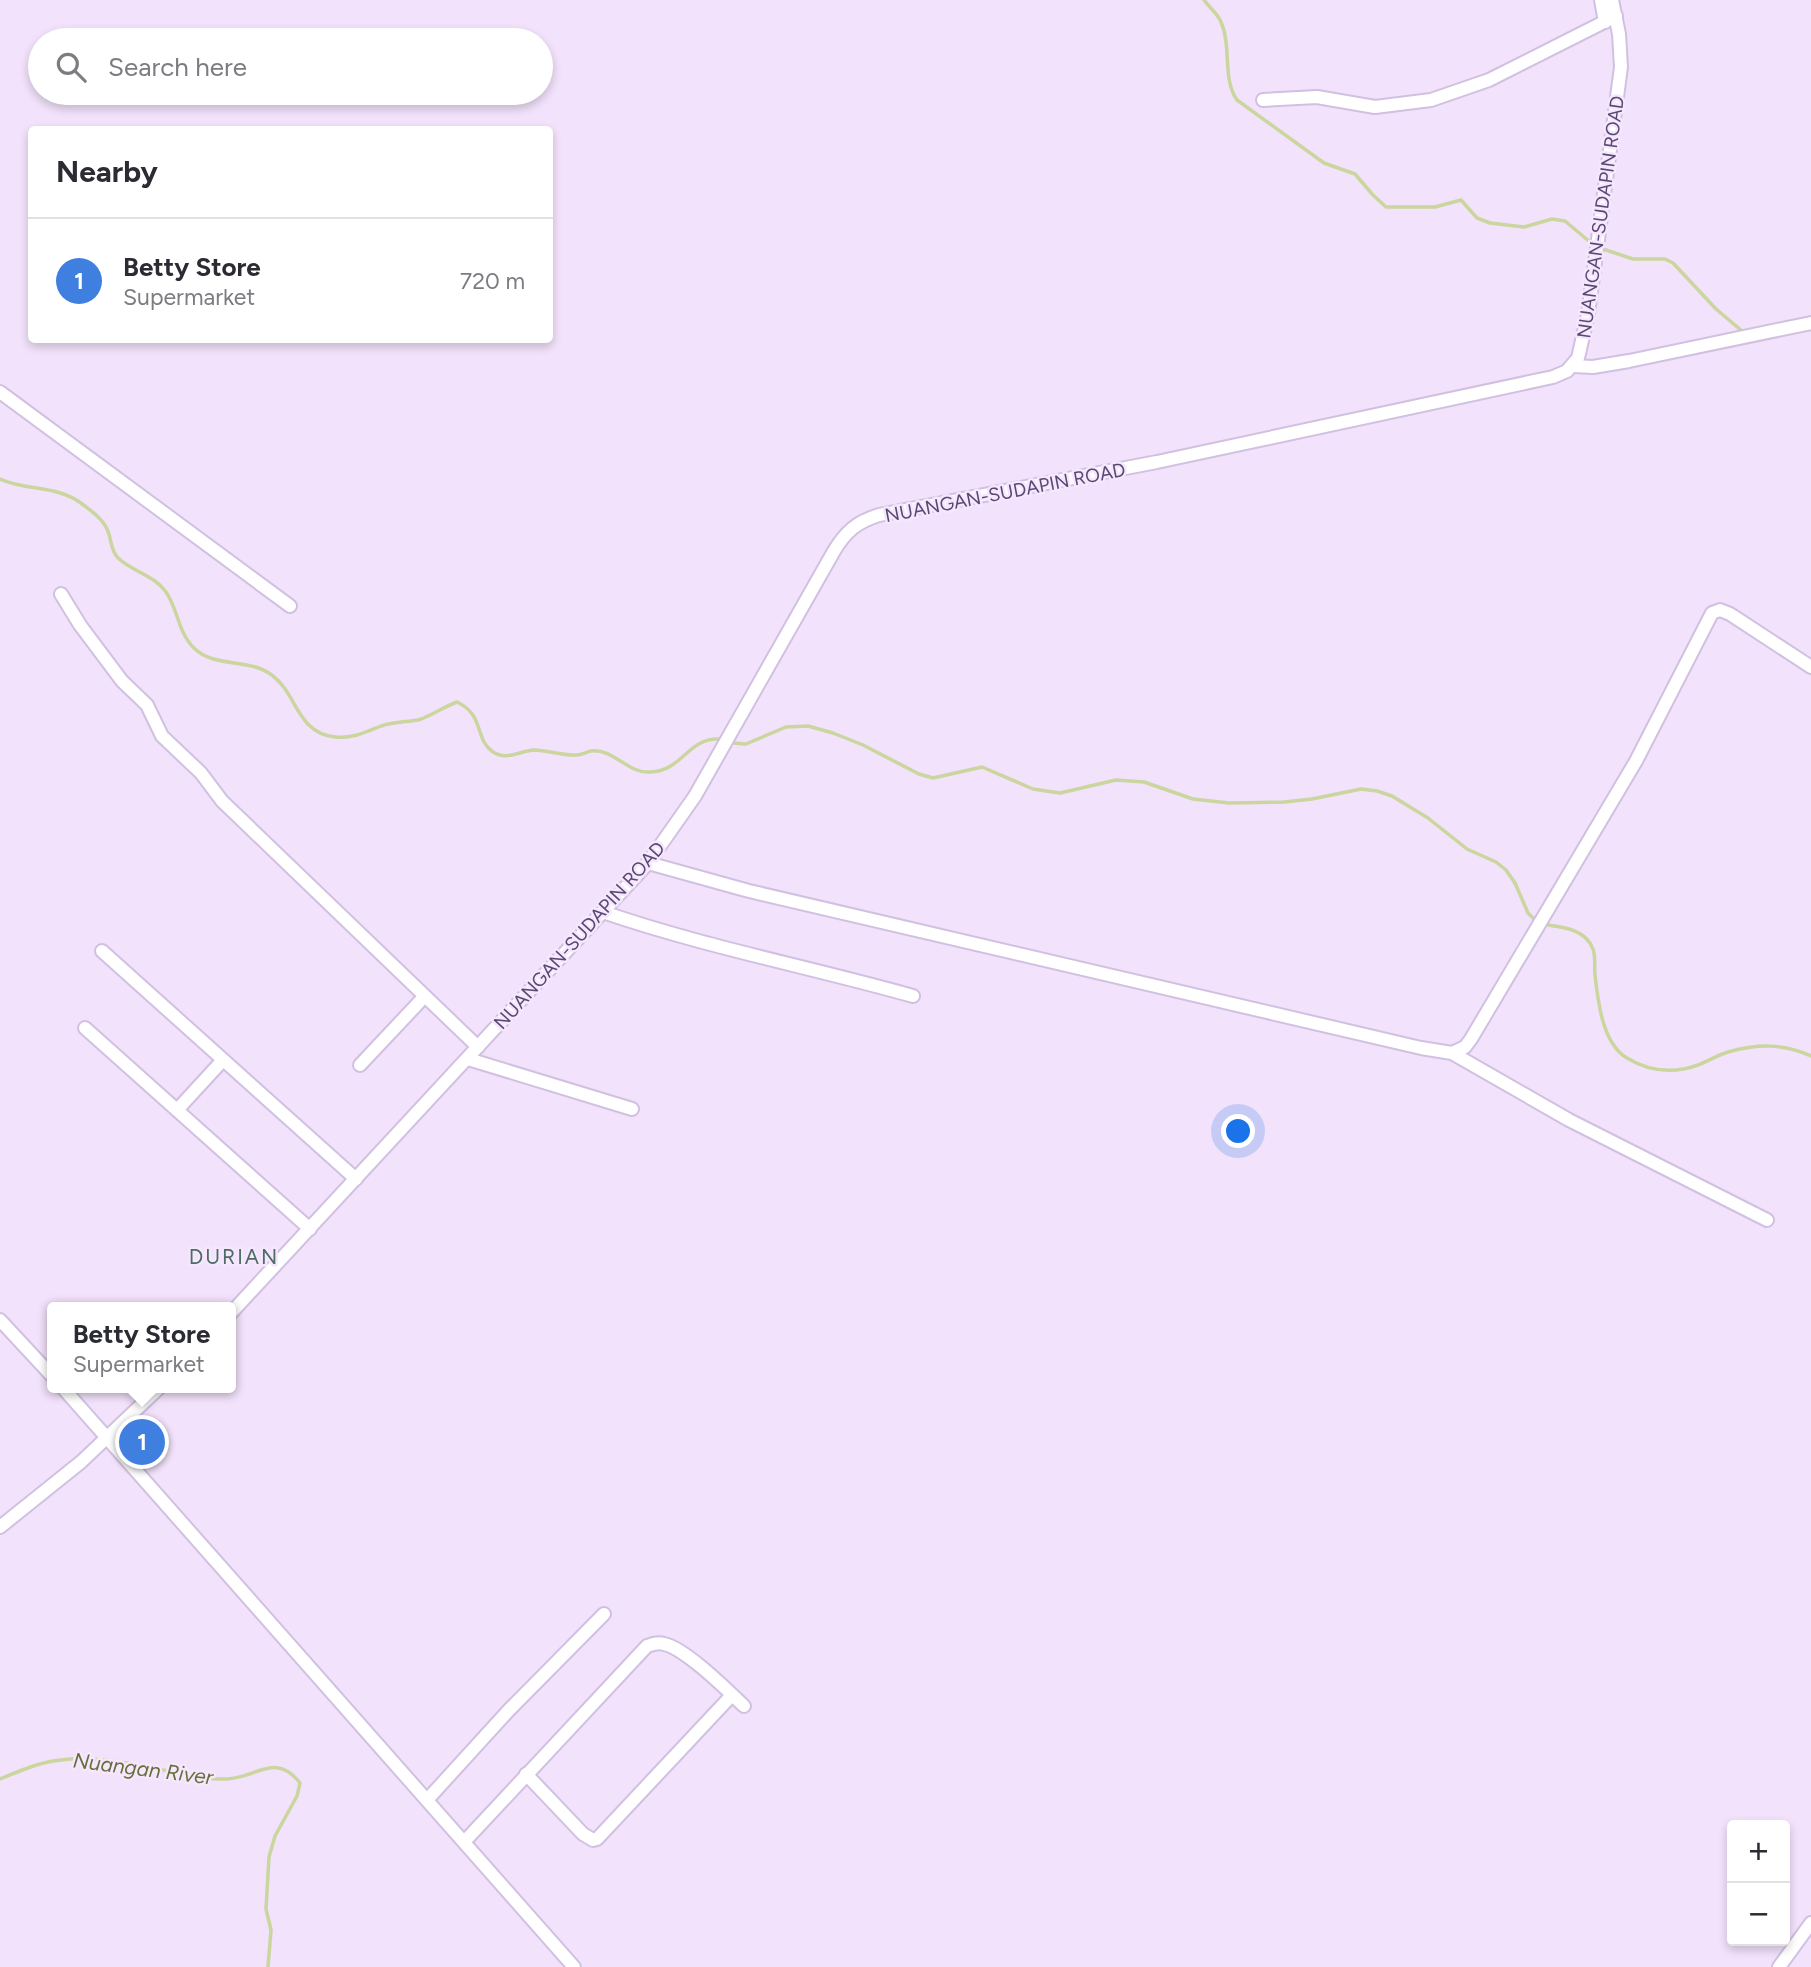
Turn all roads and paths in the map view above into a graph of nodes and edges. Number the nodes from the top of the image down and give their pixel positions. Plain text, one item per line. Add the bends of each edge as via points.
1 (1601, 0) edge
2 (1612, 0) edge
3 (1610, 19) junction
4 (1263, 100) dead end
5 (1811, 323) edge
6 (1573, 366) junction
7 (0, 392) edge
8 (61, 594) dead end
9 (290, 606) dead end
10 (1811, 667) edge
11 (648, 863) junction
12 (603, 912) junction
13 (102, 951) dead end
14 (913, 996) dead end
15 (424, 997) junction
16 (85, 1028) dead end
17 (478, 1047) junction
18 (1452, 1054) junction
19 (468, 1059) junction
20 (223, 1060) junction
21 (360, 1065) dead end
22 (632, 1109) dead end
23 (177, 1110) junction
24 (356, 1179) junction
25 (1767, 1220) dead end
26 (310, 1229) junction
27 (236, 1308) edge
28 (0, 1320) edge
29 (47, 1371) edge
30 (68, 1393) edge
31 (154, 1393) edge
32 (108, 1437) junction
33 (0, 1527) edge
34 (604, 1614) dead end
35 (732, 1695) junction
36 (744, 1706) dead end
37 (526, 1774) junction
38 (427, 1800) junction
39 (464, 1842) junction
40 (1811, 1923) edge
41 (574, 1967) edge
42 (1779, 1967) edge

1 - 3 street
2 - 3 street, NUANGAN-SUDAPIN ROAD
3 - 4 street via 1489,80 1431,100 1375,107 1317,97
3 - 6 street, NUANGAN-SUDAPIN ROAD via 1621,50 1618,93 1588,313 1581,351
5 - 6 street via 1629,361
6 - 11 street, NUANGAN-SUDAPIN ROAD via 1553,377 1462,397 863,520 834,551 695,796
7 - 9 street
8 - 15 street via 122,681 147,705 162,736 194,765 222,801
10 - 18 street via 1730,614 1712,612 1636,761 1535,934 1471,1039
11 - 12 street, NUANGAN-SUDAPIN ROAD
11 - 18 street via 749,891
12 - 14 street via 723,949
12 - 17 street, NUANGAN-SUDAPIN ROAD
13 - 20 street
15 - 17 street
15 - 21 street
16 - 23 street
17 - 19 street, NUANGAN-SUDAPIN ROAD
18 - 25 street
19 - 22 street
19 - 24 street, NUANGAN-SUDAPIN ROAD
20 - 23 street
20 - 24 street
23 - 26 street
24 - 26 street, NUANGAN-SUDAPIN ROAD
26 - 27 street, NUANGAN-SUDAPIN ROAD
28 - 29 street
30 - 32 street
31 - 32 street
32 - 33 street
32 - 38 street
34 - 38 street
35 - 36 street
35 - 37 street via 680,1650 666,1644 647,1646
35 - 37 street via 597,1839 583,1834
37 - 39 street
38 - 39 street
39 - 41 street
40 - 42 street

